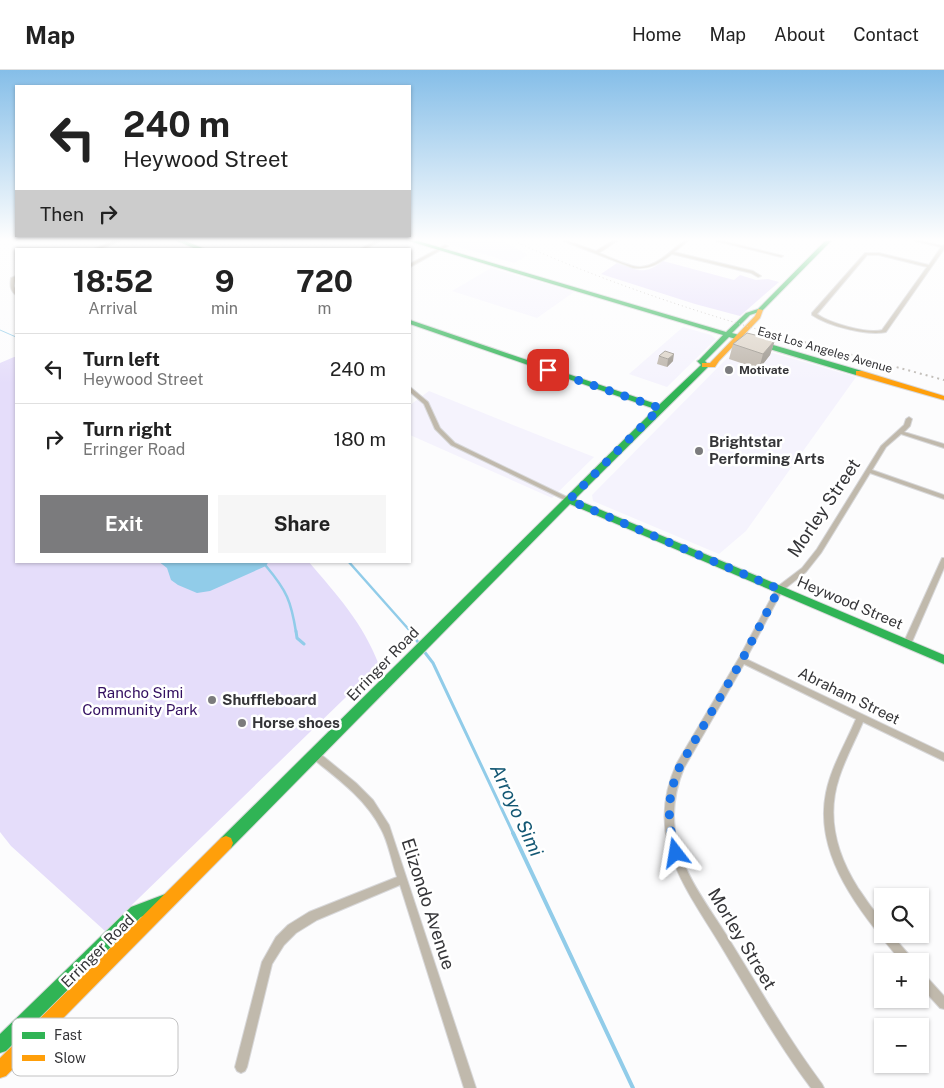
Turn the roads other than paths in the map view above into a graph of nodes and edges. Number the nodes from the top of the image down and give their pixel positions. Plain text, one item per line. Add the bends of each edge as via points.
1 (581, 289) edge
2 (781, 289) edge
3 (836, 289) edge
4 (914, 289) edge
5 (411, 322) edge
6 (735, 334) junction
7 (411, 390) edge
8 (944, 392) edge
9 (944, 398) edge
10 (660, 408) junction
11 (909, 420) dead end
12 (899, 432) junction
13 (944, 446) edge
14 (869, 472) junction
15 (944, 497) edge
16 (569, 500) junction
17 (944, 560) edge
18 (779, 589) junction
19 (907, 644) junction
20 (742, 660) junction
21 (944, 660) edge
22 (861, 717) junction
23 (315, 755) junction
24 (944, 757) edge
25 (404, 879) junction
26 (171, 899) junction
27 (874, 918) edge
28 (892, 943) edge
29 (900, 953) edge
30 (929, 988) edge
31 (944, 1004) edge
32 (28, 1018) edge
33 (52, 1018) edge
34 (12, 1033) edge
35 (0, 1045) edge
36 (12, 1058) edge
37 (241, 1068) dead end
38 (0, 1070) edge
39 (470, 1088) edge
40 (818, 1088) edge

1 - 6 main road, East Los Angeles Avenue
2 - 6 main road, Erringer Road via 760,310 758,317
3 - 4 street via 814,313 815,316 869,332 882,332
5 - 10 main road
6 - 8 main road, East Los Angeles Avenue
6 - 9 main road, East Los Angeles Avenue
6 - 10 main road, Erringer Road via 712,364 705,365
7 - 16 street, Heywood Street via 426,403 438,429 453,444
10 - 16 main road, Erringer Road
11 - 12 street, Morley Street
12 - 13 street
12 - 14 street, Morley Street via 884,446
14 - 15 street
14 - 18 street, Morley Street via 819,551 804,570
16 - 18 main road, Heywood Street
16 - 23 main road, Erringer Road
17 - 19 street
18 - 19 main road, Heywood Street
18 - 20 street, Morley Street
19 - 21 main road, Heywood Street
20 - 22 street, Abraham Street
20 - 40 street, Morley Street via 672,784 670,829 687,879 771,1020
22 - 24 street, Abraham Street
22 - 27 street via 833,783 828,821 832,842 850,884
23 - 25 street, Elizondo Avenue via 370,803 386,828
23 - 26 main road, Erringer Road
25 - 37 street via 313,916 292,928 280,941 267,962
25 - 39 street, Elizondo Avenue
26 - 32 main road via 136,912
26 - 33 main road, Erringer Road
28 - 29 street
30 - 31 street
34 - 35 main road
36 - 38 main road, Erringer Road

